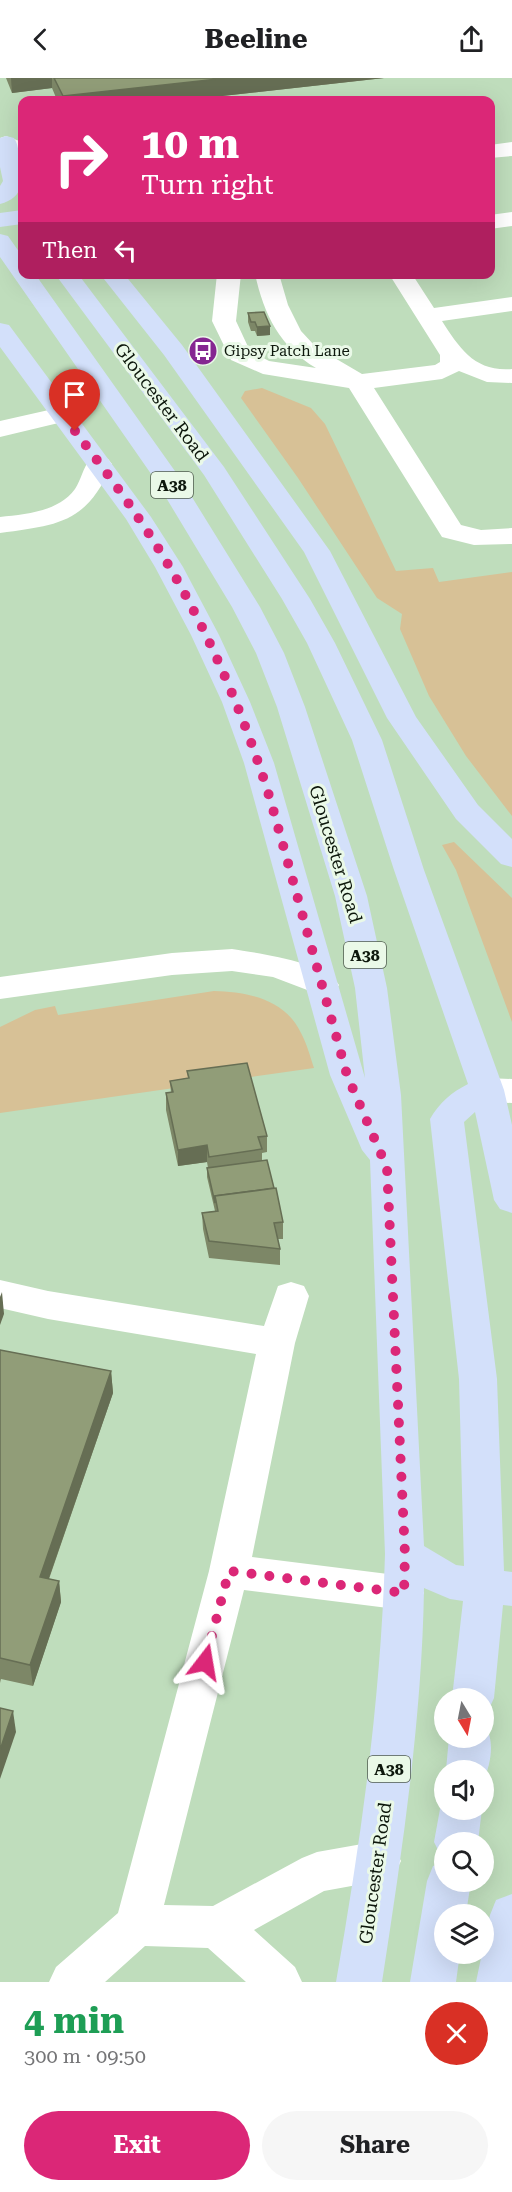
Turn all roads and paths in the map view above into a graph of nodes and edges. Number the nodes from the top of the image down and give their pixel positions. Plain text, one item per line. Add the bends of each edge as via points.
1 (9, 143) edge
2 (512, 149) edge
3 (495, 151) edge
4 (18, 158) edge
5 (7, 199) edge
6 (18, 211) edge
7 (18, 217) edge
8 (512, 219) edge
9 (0, 220) edge
10 (495, 221) edge
11 (0, 241) edge
12 (18, 267) edge
13 (27, 279) edge
14 (70, 279) edge
15 (115, 279) edge
16 (228, 279) edge
17 (268, 279) edge
18 (403, 279) edge
19 (512, 304) edge
20 (427, 316) junction
21 (0, 330) edge
22 (452, 355) junction
23 (512, 376) edge
24 (358, 382) junction
25 (62, 415) junction
26 (0, 429) edge
27 (99, 464) junction
28 (0, 525) edge
29 (512, 536) edge
30 (512, 857) edge
31 (323, 985) junction
32 (0, 988) edge
33 (499, 1091) edge
34 (387, 1168) junction
35 (512, 1200) edge
36 (0, 1294) edge
37 (291, 1296) dead end
38 (277, 1343) junction
39 (229, 1571) junction
40 (404, 1574) junction
41 (498, 1588) edge
42 (475, 1688) edge
43 (379, 1861) junction
44 (512, 1915) edge
45 (137, 1924) junction
46 (217, 1927) junction
47 (437, 1964) edge
48 (72, 1982) edge
49 (279, 1982) edge
50 (359, 1982) edge
51 (434, 1982) edge
52 (499, 1982) edge

1 - 4 main road
1 - 5 main road via 14,181
2 - 3 lane
5 - 6 main road
7 - 9 main road
8 - 10 lane
11 - 12 main road, Gloucester Road / A38
13 - 34 main road, Gloucester Road / A38 via 169,481 270,654 351,896 371,988 384,1095
14 - 33 main road, Gloucester Road / A38 via 215,472 321,643 367,740 409,870
15 - 30 main road via 172,350 317,551 402,718 467,812
16 - 24 lane via 224,321 240,355 263,367
17 - 24 lane via 290,335 304,350
18 - 20 lane
19 - 20 lane
20 - 22 lane
21 - 25 main road
22 - 23 lane via 483,375
22 - 24 lane via 452,365 442,372
24 - 29 lane via 451,531 470,538
25 - 26 lane
25 - 27 main road
27 - 28 lane via 85,494 62,512
27 - 31 main road via 169,567 236,702 262,772
31 - 32 lane via 278,967 232,960 172,964
31 - 34 main road via 347,1075
33 - 35 main road, Gloucester Road / A38
33 - 41 main road via 467,1099 447,1119
34 - 40 main road, Gloucester Road / A38
36 - 38 lane
37 - 38 lane
38 - 39 lane
39 - 40 lane
39 - 45 lane
40 - 41 main road via 425,1569 450,1582
40 - 43 main road, Gloucester Road / A38 via 396,1709
41 - 42 main road
43 - 46 lane via 317,1872
43 - 50 main road, Gloucester Road / A38
44 - 52 main road
45 - 46 lane
45 - 48 lane
46 - 49 lane
47 - 51 main road

